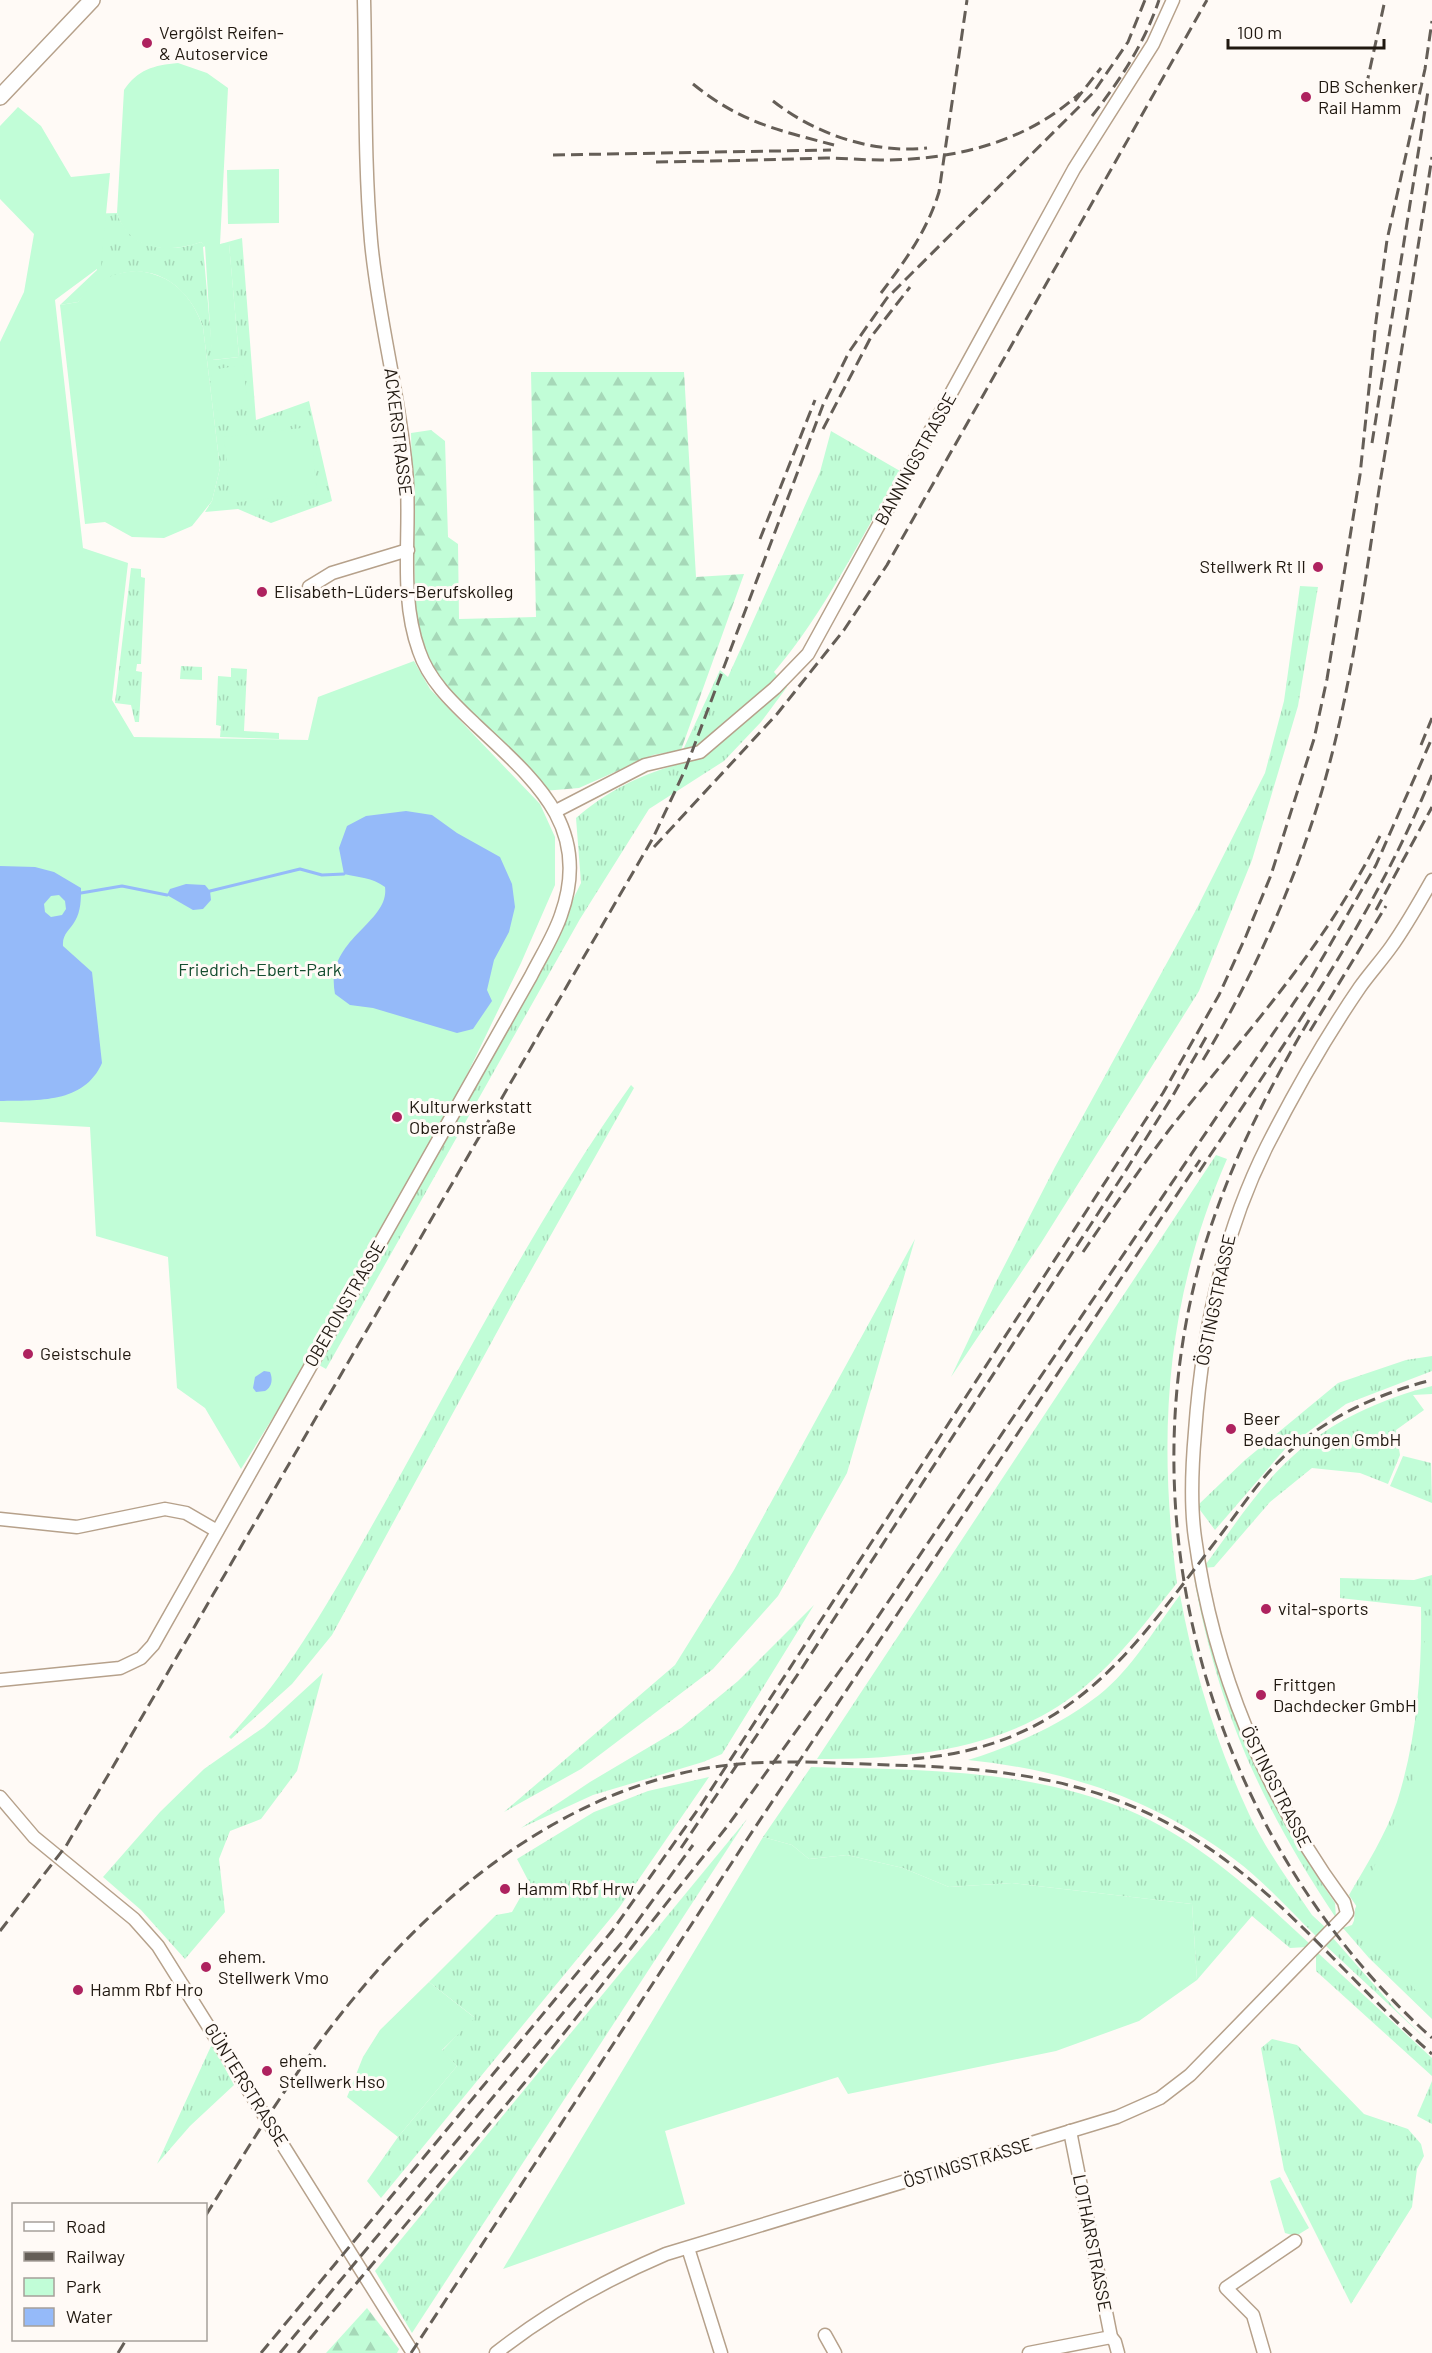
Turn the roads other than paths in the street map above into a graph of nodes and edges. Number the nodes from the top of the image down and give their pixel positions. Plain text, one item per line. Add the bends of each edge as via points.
1 (92, 0) edge
2 (364, 0) edge
3 (1173, 0) edge
4 (0, 97) edge
5 (408, 550) junction
6 (309, 587) dead end
7 (556, 811) junction
8 (1432, 880) edge
9 (0, 1519) edge
10 (218, 1531) junction
11 (0, 1680) edge
12 (0, 1797) edge
13 (1070, 2132) junction
14 (1294, 2241) dead end
15 (687, 2248) junction
16 (825, 2335) dead end
17 (1111, 2337) junction
18 (1263, 2350) edge
19 (413, 2353) edge
20 (496, 2353) edge
21 (721, 2353) edge
22 (835, 2353) edge
23 (1029, 2353) edge
24 (1118, 2353) edge

1 - 4 main road
2 - 5 street, ACKERSTRASSE via 371,242 406,464
3 - 7 street, BANNINGSTRASSE via 1153,44 1074,169 808,654 775,688 700,752 645,765
5 - 6 street via 332,573
5 - 7 street, ACKERSTRASSE via 410,623 427,668 447,697 527,774
7 - 10 street, OBERONSTRASSE via 564,828 569,870 567,896 552,935
8 - 13 street, ÖSTINGSTRASSE via 1400,934 1322,1045 1266,1149 1233,1225 1207,1327 1198,1395 1193,1462 1194,1535 1227,1678 1285,1812 1344,1902 1347,1913 1167,2094 1132,2112
9 - 10 street via 77,1527 165,1509 186,1513
10 - 11 street, OBERONSTRASSE via 153,1645 141,1658 120,1668
12 - 19 street, GÜNTERSTRASSE via 45,1847 134,1919 158,1946
13 - 15 street, ÖSTINGSTRASSE
13 - 17 street, LOTHARSTRASSE
14 - 18 street via 1226,2288 1253,2315
15 - 20 street, ÖSTINGSTRASSE via 615,2275
15 - 21 street
16 - 22 street
17 - 23 street
17 - 24 street, LOTHARSTRASSE

